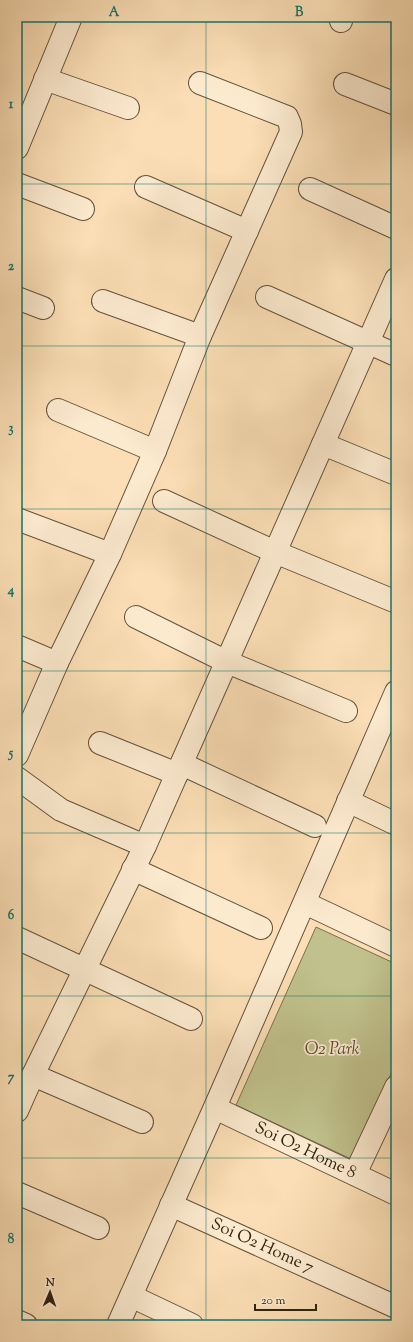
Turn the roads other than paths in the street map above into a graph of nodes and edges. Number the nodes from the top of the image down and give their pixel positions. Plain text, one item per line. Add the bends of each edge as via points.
1 (71, 17) edge
2 (46, 79) junction
3 (200, 83) dead end
4 (345, 84) dead end
5 (396, 104) edge
6 (128, 108) dead end
7 (17, 148) edge
8 (17, 184) edge
9 (146, 187) dead end
10 (310, 189) dead end
11 (83, 209) dead end
12 (396, 228) edge
13 (247, 230) junction
14 (396, 279) edge
15 (267, 297) dead end
16 (17, 298) edge
17 (103, 301) dead end
18 (43, 308) dead end
19 (200, 336) junction
20 (368, 343) junction
21 (396, 354) edge
22 (58, 410) dead end
23 (323, 444) junction
24 (155, 452) junction
25 (396, 474) edge
26 (164, 501) dead end
27 (17, 519) edge
28 (275, 552) junction
29 (110, 554) junction
30 (394, 601) dead end
31 (136, 617) dead end
32 (17, 646) edge
33 (227, 662) junction
34 (57, 663) junction
35 (395, 698) edge
36 (346, 711) dead end
37 (100, 743) dead end
38 (17, 756) edge
39 (179, 769) junction
40 (17, 778) edge
41 (348, 801) junction
42 (396, 824) edge
43 (315, 826) dead end
44 (145, 846) junction
45 (133, 870) junction
46 (305, 903) junction
47 (261, 928) dead end
48 (17, 938) edge
49 (396, 946) edge
50 (85, 968) junction
51 (191, 1019) dead end
52 (33, 1075) junction
53 (396, 1087) edge
54 (215, 1108) junction
55 (17, 1111) edge
56 (142, 1122) dead end
57 (355, 1174) junction
58 (17, 1193) edge
59 (396, 1194) edge
60 (172, 1205) junction
61 (98, 1228) dead end
62 (131, 1296) junction
63 (396, 1307) edge
64 (17, 1321) edge
65 (26, 1325) edge
66 (118, 1325) edge
67 (192, 1325) edge

1 - 2 street
2 - 6 street
2 - 7 street
3 - 13 street via 287,117 290,124 291,132
4 - 5 street
8 - 11 street
9 - 13 street
10 - 12 street
13 - 19 street
14 - 20 street
15 - 20 street
16 - 18 street
17 - 19 street
19 - 24 street
20 - 21 street
20 - 23 street
22 - 24 street
23 - 25 street
23 - 28 street
24 - 29 street
26 - 28 street
27 - 29 street
28 - 30 street
28 - 33 street
29 - 34 street
31 - 33 street
32 - 34 street
33 - 36 street
33 - 39 street
34 - 38 street
35 - 41 street
37 - 39 street
39 - 43 street
39 - 44 street
40 - 44 street via 61,810
41 - 42 street
41 - 46 street
44 - 45 street
45 - 47 street
45 - 50 street
46 - 49 street
46 - 54 street
48 - 50 street
50 - 51 street
50 - 52 street
52 - 55 street
52 - 56 street
53 - 57 street
54 - 57 street, Soi O2 Home 8
54 - 60 street
57 - 59 street, Soi O2 Home 8
58 - 61 street
60 - 62 street
60 - 63 street, Soi O2 Home 7
62 - 66 street
62 - 67 street
64 - 65 street

